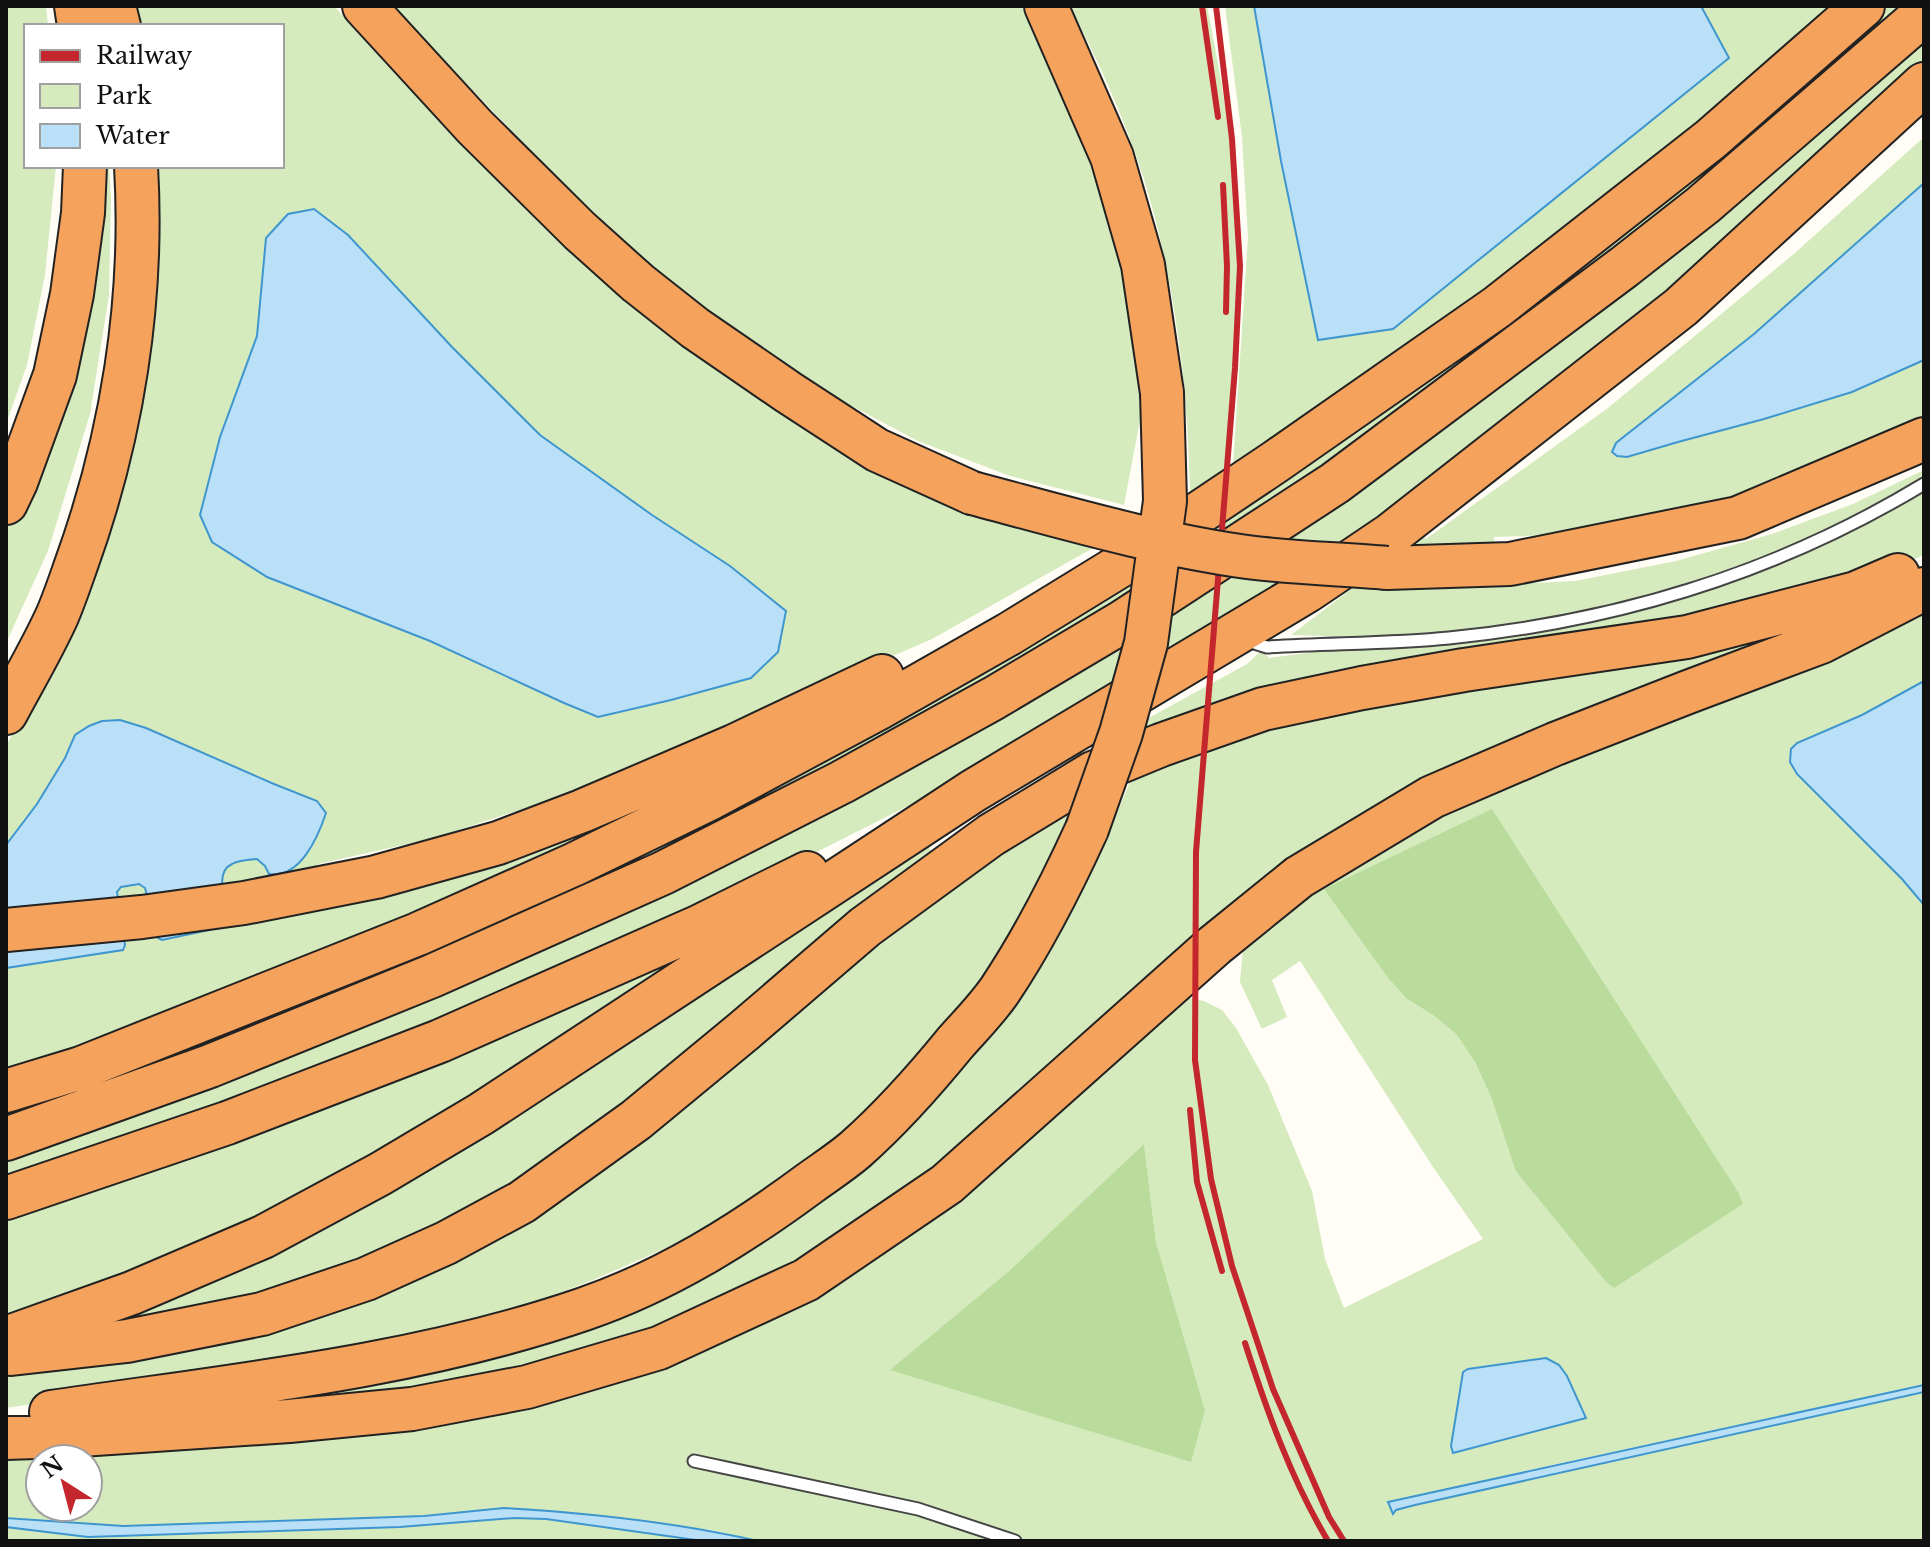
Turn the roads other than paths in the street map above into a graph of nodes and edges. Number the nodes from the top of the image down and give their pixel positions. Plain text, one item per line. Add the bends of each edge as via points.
1 (364, 6) edge
2 (1046, 6) edge
3 (1863, 6) edge
4 (1924, 14) edge
5 (1924, 84) edge
6 (85, 168) edge
7 (136, 168) edge
8 (1924, 439) edge
9 (1924, 484) edge
10 (6, 503) edge
11 (1924, 563) edge
12 (1123, 564) junction
13 (1924, 589) edge
14 (1232, 637) junction
15 (6, 713) edge
16 (973, 791) junction
17 (6, 930) edge
18 (6, 1091) edge
19 (6, 1139) edge
20 (6, 1198) edge
21 (6, 1338) edge
22 (6, 1354) edge
23 (6, 1419) edge
24 (6, 1438) edge
25 (694, 1461) dead end
26 (1015, 1541) edge

1 - 8 highway, bridge via 475,127 638,283 695,328 877,450 972,493 1117,531 1248,557 1387,568 1510,564 1738,518
2 - 23 highway, bridge via 1112,157 1143,265 1162,393 1165,501 1146,643 1121,733 1062,885 998,992 915,1091 854,1150 788,1200 675,1271 587,1308 415,1355
3 - 12 highway via 1711,139 1497,307
4 - 19 highway via 1703,205 1335,483 994,698 663,873 461,964 210,1066
5 - 14 highway via 1681,307 1390,535
6 - 10 highway via 72,294 55,375
7 - 15 highway via 133,321 114,439 57,616
9 - 14 lane via 1841,531 1775,560 1608,613 1507,631 1403,641 1267,647
11 - 22 highway via 1856,593 1687,637 1464,670 1263,709 1093,773 991,835 865,927 636,1120 497,1216 366,1279 262,1314 127,1341
12 - 17 highway via 734,746 498,843 376,877 214,907
12 - 18 highway via 879,708 575,864 359,958 81,1068
13 - 24 highway via 1821,642 1432,797 1338,853 1299,877 1215,945 947,1184 806,1280 659,1348 527,1387 412,1409
14 - 16 highway
16 - 20 highway via 698,927 440,1041 227,1123
16 - 21 highway via 481,1114 380,1174 263,1237 132,1293
25 - 26 lane via 918,1509

